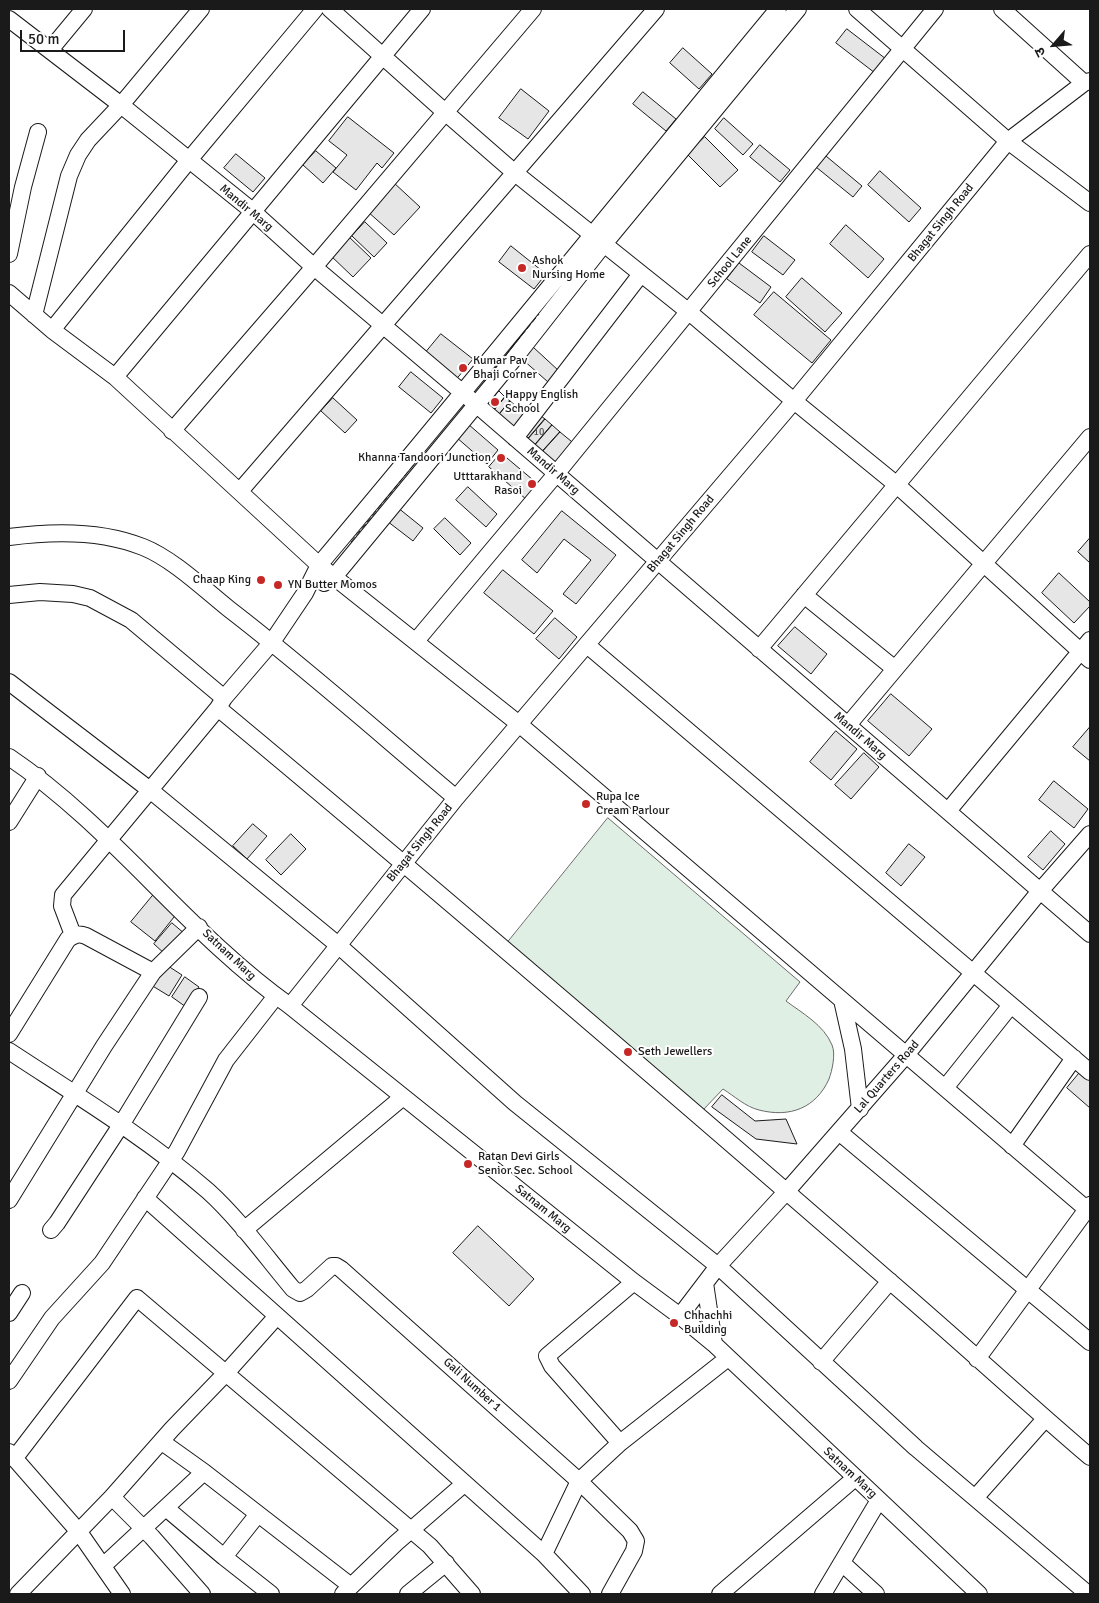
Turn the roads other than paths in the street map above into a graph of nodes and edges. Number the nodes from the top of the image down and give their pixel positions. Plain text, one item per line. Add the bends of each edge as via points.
1 (84, 9) edge
2 (201, 9) edge
3 (315, 9) edge
4 (330, 9) edge
5 (422, 9) edge
6 (533, 9) edge
7 (656, 9) edge
8 (778, 9) edge
9 (798, 9) edge
10 (857, 9) edge
11 (935, 9) edge
12 (1002, 9) edge
13 (9, 19) edge
14 (902, 48) junction
15 (50, 50) junction
16 (382, 56) junction
17 (1087, 82) edge
18 (121, 105) junction
19 (445, 112) junction
20 (38, 132) dead end
21 (1008, 140) junction
22 (189, 160) junction
23 (515, 173) junction
24 (16, 184) edge
25 (1090, 203) edge
26 (252, 211) junction
27 (598, 240) junction
28 (9, 254) edge
29 (1090, 254) edge
30 (314, 267) junction
31 (641, 274) junction
32 (9, 293) edge
33 (689, 312) junction
34 (34, 315) junction
35 (383, 326) junction
36 (52, 330) junction
37 (115, 377) junction
38 (463, 393) junction
39 (794, 401) junction
40 (476, 405) junction
41 (172, 431) junction
42 (1090, 437) edge
43 (515, 438) junction
44 (556, 474) junction
45 (897, 485) junction
46 (240, 491) junction
47 (9, 537) edge
48 (658, 562) junction
49 (984, 564) junction
50 (319, 565) junction
51 (334, 577) junction
52 (305, 593) junction
53 (9, 595) edge
54 (804, 595) junction
55 (416, 641) junction
56 (272, 642) junction
57 (587, 645) junction
58 (759, 649) junction
59 (1087, 651) edge
60 (895, 669) junction
61 (9, 682) edge
62 (221, 703) junction
63 (519, 724) junction
64 (848, 725) junction
65 (9, 756) edge
66 (38, 776) junction
67 (150, 790) junction
68 (456, 798) junction
69 (948, 812) junction
70 (9, 822) edge
71 (1090, 834) edge
72 (110, 839) junction
73 (404, 863) junction
74 (1040, 891) junction
75 (199, 928) junction
76 (1090, 934) edge
77 (74, 935) junction
78 (338, 945) junction
79 (153, 972) junction
80 (973, 973) junction
81 (276, 996) junction
82 (199, 997) dead end
83 (842, 1000) junction
84 (1011, 1005) junction
85 (290, 1006) junction
86 (9, 1034) edge
87 (9, 1050) edge
88 (906, 1055) junction
89 (1074, 1058) junction
90 (1090, 1072) edge
91 (945, 1088) junction
92 (75, 1094) junction
93 (404, 1097) junction
94 (860, 1109) junction
95 (121, 1125) junction
96 (839, 1132) junction
97 (1012, 1146) junction
98 (170, 1161) junction
99 (786, 1192) junction
100 (145, 1198) junction
101 (9, 1200) edge
102 (1089, 1209) edge
103 (50, 1230) dead end
104 (244, 1230) junction
105 (718, 1266) junction
106 (890, 1281) junction
107 (634, 1282) junction
108 (706, 1282) junction
109 (1029, 1290) junction
110 (22, 1293) dead end
111 (9, 1313) edge
112 (277, 1316) junction
113 (680, 1316) junction
114 (1090, 1342) edge
115 (714, 1344) junction
116 (728, 1358) junction
117 (977, 1360) junction
118 (821, 1362) junction
119 (227, 1372) junction
120 (9, 1381) edge
121 (1045, 1419) junction
122 (162, 1442) junction
123 (620, 1443) junction
124 (12, 1456) edge
125 (1090, 1457) edge
126 (204, 1472) junction
127 (855, 1478) junction
128 (579, 1481) junction
129 (464, 1484) junction
130 (112, 1497) junction
131 (975, 1498) junction
132 (879, 1500) junction
133 (166, 1508) junction
134 (258, 1514) junction
135 (144, 1528) junction
136 (411, 1529) junction
137 (79, 1532) junction
138 (544, 1554) junction
139 (224, 1557) junction
140 (446, 1563) junction
141 (842, 1563) junction
142 (103, 1566) junction
143 (347, 1590) edge
144 (18, 1594) edge
145 (122, 1594) edge
146 (202, 1594) edge
147 (268, 1594) edge
148 (408, 1594) edge
149 (472, 1594) edge
150 (582, 1594) edge
151 (610, 1594) edge
152 (720, 1594) edge
153 (823, 1594) edge
154 (876, 1594) edge
155 (979, 1594) edge
156 (1088, 1594) edge

1 - 15 street
2 - 18 street
3 - 22 street
4 - 16 street
5 - 16 street
6 - 19 street
7 - 23 street
8 - 27 street
9 - 27 street
10 - 14 street
11 - 14 street, School Lane
12 - 17 street
13 - 15 street, Mandir Marg
14 - 21 street
14 - 33 street, School Lane
15 - 18 street, Mandir Marg
16 - 19 street
16 - 26 street
17 - 21 street, Bhagat Singh Road
18 - 22 street, Mandir Marg
18 - 34 street via 78,155
19 - 23 street
19 - 30 street
20 - 24 street
21 - 25 street
21 - 39 street, Bhagat Singh Road
22 - 26 street, Mandir Marg
22 - 36 street
23 - 27 street
23 - 35 street
24 - 28 street
26 - 30 street, Mandir Marg
26 - 37 street
27 - 31 street
27 - 38 street
27 - 40 street
29 - 45 street
30 - 35 street, Mandir Marg
30 - 41 street
31 - 33 street
31 - 43 street
32 - 34 street
33 - 39 street
33 - 44 street, School Lane
34 - 36 street
35 - 38 street, Mandir Marg
35 - 46 street
36 - 37 street
37 - 41 street
38 - 40 street, Mandir Marg
38 - 50 street
39 - 45 street
39 - 48 street, Bhagat Singh Road
40 - 43 street, Mandir Marg
40 - 51 street
41 - 46 street
42 - 49 street
43 - 44 street, Mandir Marg
44 - 48 street, Mandir Marg
44 - 55 street, School Lane
45 - 49 street
45 - 54 street
46 - 50 street
47 - 56 street via 85,534 142,547 163,557
48 - 57 street, Bhagat Singh Road
48 - 58 street, Mandir Marg
49 - 59 street
49 - 60 street
50 - 51 street
50 - 52 street
51 - 52 street
51 - 55 street
52 - 56 street
53 - 62 street via 40,592 90,598 131,620
54 - 58 street
54 - 60 street
55 - 63 street
56 - 62 street
56 - 68 street
57 - 63 street, Bhagat Singh Road
57 - 80 street
58 - 64 street, Mandir Marg
59 - 69 street
60 - 64 street
61 - 67 street
62 - 67 street
62 - 73 street
63 - 68 street, Bhagat Singh Road
63 - 83 street
64 - 69 street, Mandir Marg
65 - 66 street, Satnam Marg
66 - 70 street
66 - 72 street, Satnam Marg
67 - 72 street
67 - 78 street
68 - 73 street, Bhagat Singh Road
69 - 74 street, Mandir Marg
71 - 74 street, Lal Quarters Road
72 - 75 street, Satnam Marg
72 - 77 street via 63,895 62,906
73 - 78 street, Bhagat Singh Road
73 - 99 street
74 - 76 street, Mandir Marg
74 - 80 street, Lal Quarters Road
75 - 79 street
75 - 81 street, Satnam Marg via 239,967
77 - 79 street via 86,936
77 - 86 street via 68,939
78 - 85 street, Bhagat Singh Road
78 - 105 street via 515,1103
79 - 92 street
80 - 84 street
80 - 88 street, Lal Quarters Road
81 - 85 street, Satnam Marg
81 - 98 street via 226,1060
82 - 95 street
83 - 88 street
83 - 94 street via 853,1049
84 - 89 street
84 - 91 street
85 - 93 street, Satnam Marg
87 - 92 street
88 - 91 street
88 - 94 street, Lal Quarters Road
89 - 90 street
89 - 97 street
91 - 97 street
92 - 95 street
92 - 101 street
93 - 104 street
93 - 107 street, Satnam Marg
94 - 96 street, Lal Quarters Road
95 - 98 street
95 - 103 street
96 - 99 street, Lal Quarters Road
96 - 109 street
97 - 102 street
98 - 100 street
98 - 104 street via 209,1192
99 - 105 street, Lal Quarters Road
99 - 106 street
100 - 112 street
100 - 120 street via 102,1263 52,1318
102 - 109 street
104 - 128 street, Gali Number 1 via 293,1289 300,1292 327,1268 336,1266
105 - 108 street, Lal Quarters Road
105 - 118 street
106 - 117 street
106 - 118 street
107 - 113 street, Satnam Marg
107 - 123 street via 547,1356 552,1366
108 - 113 street, Lal Quarters Road
108 - 115 street
109 - 114 street
109 - 117 street
110 - 111 street
112 - 119 street
112 - 129 street
113 - 115 street, Satnam Marg
115 - 116 street, Satnam Marg
116 - 123 street
116 - 127 street, Satnam Marg
117 - 121 street
118 - 131 street
119 - 122 street
119 - 124 street via 137,1298
119 - 136 street
121 - 125 street
121 - 131 street
122 - 126 street
122 - 130 street
123 - 128 street
124 - 137 street
126 - 133 street
126 - 134 street
127 - 132 street, Satnam Marg
127 - 152 street
128 - 138 street
128 - 151 street, Gali Number 1 via 630,1531 636,1541 634,1551
129 - 136 street
129 - 138 street
130 - 135 street
130 - 137 street
131 - 156 street
132 - 141 street
132 - 155 street, Satnam Marg
133 - 135 street
133 - 139 street
134 - 139 street
134 - 143 street
135 - 142 street
135 - 146 street
136 - 140 street
136 - 143 street
137 - 142 street
137 - 144 street
138 - 150 street
139 - 147 street
140 - 148 street
140 - 149 street
141 - 153 street
141 - 154 street
142 - 145 street

